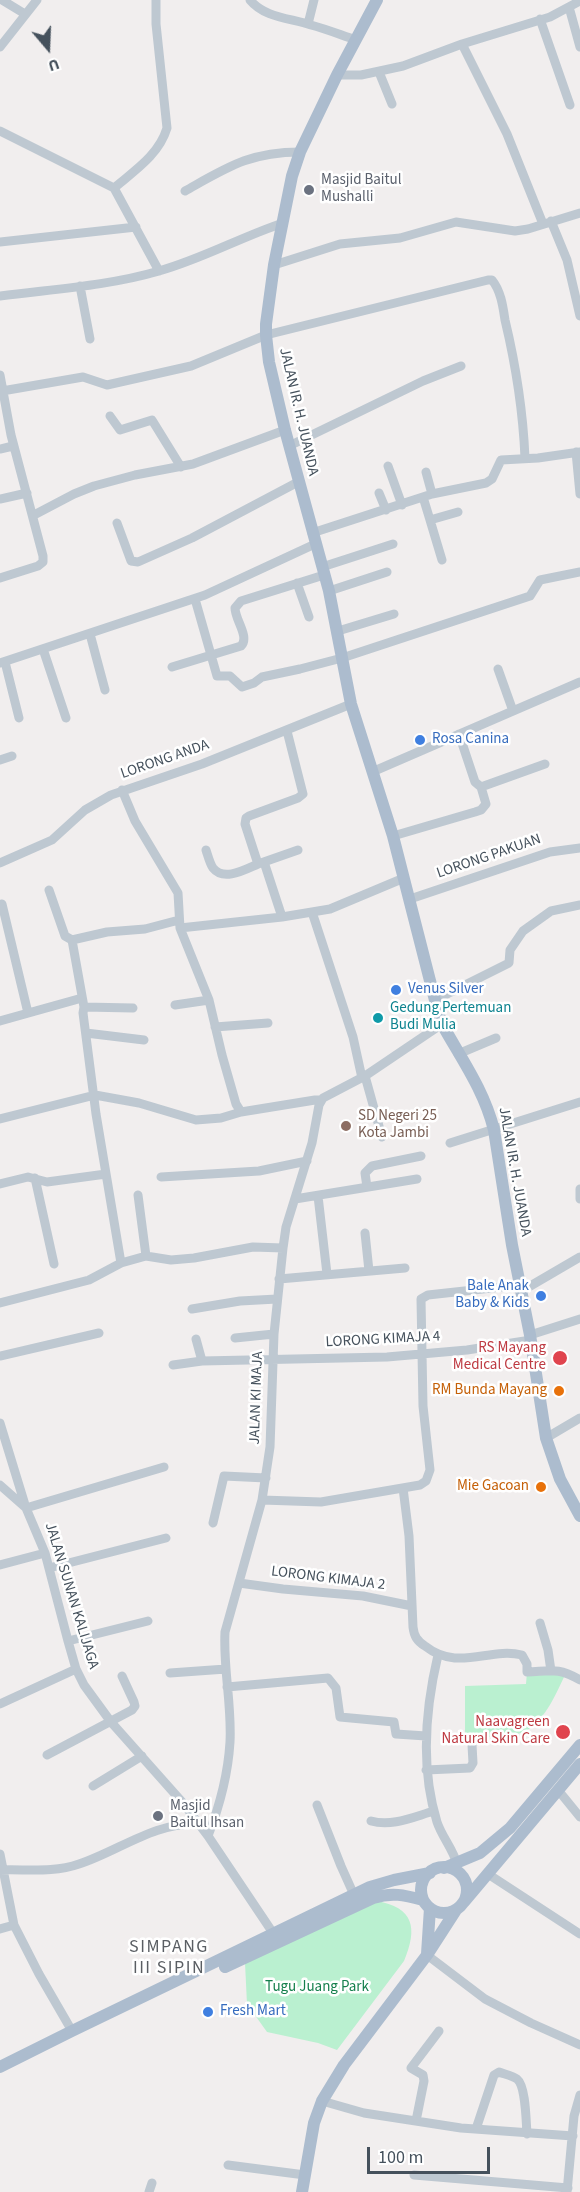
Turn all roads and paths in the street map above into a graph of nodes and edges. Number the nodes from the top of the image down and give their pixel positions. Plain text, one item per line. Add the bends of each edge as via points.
1 (2, 0) edge
2 (37, 0) edge
3 (156, 0) edge
4 (250, 0) edge
5 (314, 0) edge
6 (377, 0) edge
7 (580, 2) edge
8 (569, 7) junction
9 (26, 14) junction
10 (540, 19) junction
11 (308, 24) junction
12 (356, 40) junction
13 (462, 44) junction
14 (580, 46) edge
15 (0, 47) edge
16 (379, 72) junction
17 (338, 75) junction
18 (392, 104) dead end
19 (570, 105) dead end
20 (0, 131) edge
21 (300, 152) junction
22 (114, 188) junction
23 (185, 191) dead end
24 (580, 213) edge
25 (547, 222) junction
26 (283, 223) junction
27 (136, 227) junction
28 (0, 242) edge
29 (274, 265) junction
30 (159, 271) junction
31 (80, 286) junction
32 (0, 296) edge
33 (580, 316) edge
34 (266, 335) junction
35 (90, 339) dead end
36 (461, 366) dead end
37 (0, 375) edge
38 (3, 391) junction
39 (110, 416) dead end
40 (285, 430) junction
41 (13, 446) junction
42 (289, 446) junction
43 (0, 449) edge
44 (578, 452) edge
45 (525, 458) junction
46 (388, 466) dead end
47 (180, 467) junction
48 (426, 472) dead end
49 (298, 482) junction
50 (27, 493) junction
51 (379, 493) dead end
52 (580, 494) edge
53 (427, 496) junction
54 (0, 499) edge
55 (402, 505) junction
56 (386, 510) junction
57 (458, 512) dead end
58 (33, 515) junction
59 (430, 520) junction
60 (117, 523) dead end
61 (314, 539) junction
62 (393, 544) dead end
63 (442, 560) dead end
64 (323, 571) junction
65 (580, 572) edge
66 (387, 573) dead end
67 (0, 578) edge
68 (297, 583) junction
69 (329, 591) junction
70 (195, 599) junction
71 (394, 614) dead end
72 (309, 617) dead end
73 (338, 631) junction
74 (90, 634) junction
75 (43, 649) junction
76 (213, 654) junction
77 (342, 658) junction
78 (2, 663) edge
79 (172, 667) dead end
80 (498, 669) dead end
81 (580, 682) edge
82 (105, 690) dead end
83 (351, 704) junction
84 (513, 711) junction
85 (19, 718) dead end
86 (66, 718) dead end
87 (287, 731) junction
88 (459, 734) junction
89 (12, 756) dead end
90 (0, 760) edge
91 (545, 764) dead end
92 (372, 772) junction
93 (481, 787) junction
94 (122, 790) junction
95 (393, 836) junction
96 (580, 848) edge
97 (206, 850) dead end
98 (298, 850) dead end
99 (0, 863) edge
100 (261, 863) junction
101 (404, 878) junction
102 (49, 890) dead end
103 (410, 899) junction
104 (2, 904) dead end
105 (580, 905) edge
106 (312, 912) junction
107 (282, 917) junction
108 (179, 924) junction
109 (72, 940) junction
110 (434, 998) junction
111 (209, 1000) junction
112 (83, 1002) junction
113 (175, 1005) dead end
114 (133, 1008) dead end
115 (28, 1013) junction
116 (0, 1021) edge
117 (268, 1023) dead end
118 (442, 1024) junction
119 (215, 1027) junction
120 (86, 1033) junction
121 (496, 1038) dead end
122 (144, 1040) dead end
123 (458, 1054) junction
124 (363, 1077) junction
125 (95, 1095) junction
126 (321, 1100) junction
127 (580, 1102) edge
128 (241, 1112) junction
129 (0, 1119) edge
130 (494, 1130) junction
131 (382, 1137) dead end
132 (450, 1143) dead end
133 (422, 1156) dead end
134 (307, 1161) junction
135 (106, 1174) junction
136 (161, 1177) dead end
137 (35, 1178) junction
138 (417, 1179) dead end
139 (0, 1184) edge
140 (367, 1187) junction
141 (580, 1189) edge
142 (138, 1196) dead end
143 (318, 1196) junction
144 (295, 1199) junction
145 (580, 1199) edge
146 (364, 1233) dead end
147 (283, 1248) junction
148 (146, 1256) junction
149 (580, 1257) edge
150 (122, 1263) junction
151 (54, 1264) dead end
152 (405, 1268) dead end
153 (369, 1271) junction
154 (327, 1274) junction
155 (279, 1279) junction
156 (520, 1288) junction
157 (277, 1299) junction
158 (0, 1303) edge
159 (192, 1309) dead end
160 (580, 1319) edge
161 (99, 1333) dead end
162 (274, 1334) junction
163 (235, 1338) dead end
164 (530, 1338) junction
165 (196, 1339) dead end
166 (422, 1353) junction
167 (0, 1356) edge
168 (273, 1359) junction
169 (202, 1361) junction
170 (173, 1365) dead end
171 (580, 1418) edge
172 (0, 1423) edge
173 (546, 1438) junction
174 (164, 1467) dead end
175 (266, 1478) junction
176 (0, 1485) edge
177 (403, 1488) junction
178 (262, 1500) junction
179 (26, 1508) junction
180 (579, 1511) edge
181 (213, 1522) dead end
182 (166, 1538) dead end
183 (45, 1553) junction
184 (0, 1565) edge
185 (49, 1568) junction
186 (239, 1583) junction
187 (412, 1606) junction
188 (148, 1621) dead end
189 (540, 1623) dead end
190 (68, 1641) junction
191 (438, 1655) junction
192 (76, 1669) junction
193 (225, 1669) junction
194 (551, 1671) junction
195 (170, 1673) dead end
196 (122, 1676) dead end
197 (580, 1680) edge
198 (227, 1687) junction
199 (0, 1704) edge
200 (111, 1722) junction
201 (426, 1736) junction
202 (580, 1744) edge
203 (472, 1745) dead end
204 (47, 1755) dead end
205 (141, 1756) junction
206 (580, 1764) edge
207 (426, 1770) junction
208 (566, 1772) junction
209 (93, 1786) dead end
210 (558, 1790) junction
211 (317, 1805) dead end
212 (434, 1811) junction
213 (579, 1813) edge
214 (371, 1821) dead end
215 (198, 1824) junction
216 (208, 1836) junction
217 (0, 1854) edge
218 (457, 1864) junction
219 (444, 1868) junction
220 (1, 1870) edge
221 (430, 1873) junction
222 (488, 1874) junction
223 (354, 1895) junction
224 (426, 1904) junction
225 (460, 1906) junction
226 (14, 1925) junction
227 (0, 1929) edge
228 (273, 1933) junction
229 (580, 1934) edge
230 (427, 1955) junction
231 (72, 2031) junction
232 (439, 2031) dead end
233 (580, 2045) edge
234 (1, 2067) edge
235 (580, 2095) edge
236 (322, 2101) junction
237 (416, 2121) junction
238 (476, 2129) junction
239 (527, 2133) junction
240 (573, 2136) junction
241 (576, 2156) edge
242 (228, 2165) dead end
243 (305, 2175) junction
244 (414, 2175) dead end
245 (567, 2190) edge
246 (302, 2192) edge

1 - 9 street
2 - 9 street
3 - 22 street via 166,128 151,157
4 - 11 street via 272,15
5 - 11 street
6 - 12 main road, JALAN IR. H. JUANDA
7 - 8 street
8 - 10 street
8 - 14 street
9 - 15 street
10 - 13 street
10 - 19 street
11 - 12 street
12 - 17 main road, JALAN IR. H. JUANDA
13 - 16 street
13 - 25 street
16 - 17 street
16 - 18 street
17 - 21 main road, JALAN IR. H. JUANDA
20 - 22 street
21 - 23 street via 253,157
21 - 26 main road, JALAN IR. H. JUANDA
22 - 27 street
24 - 25 street
25 - 29 street via 515,231 456,222 400,238 340,244
25 - 33 street via 567,260
26 - 29 main road, JALAN IR. H. JUANDA
26 - 30 street
27 - 28 street
27 - 30 street
29 - 34 main road, JALAN IR. H. JUANDA
30 - 31 street
31 - 32 street
31 - 35 street
34 - 38 street via 191,366 107,385 83,377
34 - 40 main road, JALAN IR. H. JUANDA
34 - 45 street via 492,280 500,295 512,348 523,415
36 - 42 street
37 - 38 street
38 - 41 street
39 - 47 street via 120,430 152,420
40 - 42 main road, JALAN IR. H. JUANDA
40 - 47 street
41 - 43 street
41 - 50 street
42 - 49 main road, JALAN IR. H. JUANDA
44 - 45 street
44 - 52 street
45 - 53 street via 501,460 486,483
46 - 55 street
47 - 58 street via 94,486
48 - 53 street
49 - 60 street via 138,562 131,561
49 - 61 main road, JALAN IR. H. JUANDA
50 - 54 street
50 - 58 street
51 - 56 street
53 - 55 street
53 - 59 street
55 - 56 street
56 - 61 street
57 - 59 street
58 - 67 street via 43,562
59 - 63 street
61 - 64 main road, JALAN IR. H. JUANDA
61 - 70 street
62 - 64 street
64 - 68 street
64 - 69 main road, JALAN IR. H. JUANDA
65 - 77 street via 540,580 530,596
66 - 69 street
68 - 72 street
68 - 76 street via 237,604 235,615 245,641 241,646
69 - 73 main road, JALAN IR. H. JUANDA
70 - 74 street
70 - 76 street
71 - 73 street
73 - 77 main road, JALAN IR. H. JUANDA
74 - 75 street
74 - 82 street
75 - 78 street
75 - 86 street
76 - 77 street via 217,676 230,676 242,687 262,677
76 - 79 street
77 - 83 main road, JALAN IR. H. JUANDA
78 - 85 street
80 - 84 street
81 - 84 street
83 - 87 street, LORONG ANDA
83 - 92 main road, JALAN IR. H. JUANDA
84 - 88 street
87 - 94 street, LORONG ANDA
87 - 100 street via 303,794 246,818
88 - 92 street
88 - 93 street via 475,782
89 - 90 street
91 - 93 street
92 - 95 main road, JALAN IR. H. JUANDA
93 - 95 street via 486,804 481,810
94 - 99 street, LORONG ANDA via 85,810 52,840
94 - 108 street via 135,821 178,893
95 - 101 main road, JALAN IR. H. JUANDA
96 - 103 street, LORONG PAKUAN via 550,852
97 - 100 street via 213,868 221,873 232,874
98 - 100 street
100 - 107 street
101 - 103 main road, JALAN IR. H. JUANDA
101 - 106 street via 330,909
102 - 109 street via 65,936
103 - 110 main road, JALAN IR. H. JUANDA
104 - 115 street
105 - 110 street via 550,911 523,931 510,950 509,963
106 - 107 street
106 - 124 street
107 - 108 street
108 - 109 street
108 - 111 street
109 - 112 street
110 - 118 main road, JALAN IR. H. JUANDA
111 - 113 street
111 - 119 street
112 - 114 street
112 - 115 street
112 - 120 street
115 - 116 street
117 - 119 street
118 - 123 main road, JALAN IR. H. JUANDA
118 - 124 street
119 - 128 street
120 - 122 street
120 - 125 street
121 - 123 street
123 - 130 main road, JALAN IR. H. JUANDA via 484,1096
124 - 126 street
124 - 131 street
125 - 128 street via 196,1120
125 - 129 street
125 - 135 street
126 - 128 street
126 - 134 street, JALAN KI MAJA
127 - 130 street
130 - 132 street
130 - 156 main road, JALAN IR. H. JUANDA
133 - 140 street via 372,1166 365,1173
134 - 136 street via 249,1172
134 - 144 street, JALAN KI MAJA
135 - 137 street via 47,1182
135 - 150 street
137 - 139 street
137 - 151 street
138 - 140 street
140 - 143 street
141 - 145 street
142 - 148 street
143 - 144 street
143 - 154 street
144 - 147 street, JALAN KI MAJA
146 - 153 street
147 - 148 street via 253,1247 171,1260
147 - 155 street, JALAN KI MAJA
148 - 150 street
149 - 156 street
150 - 158 street via 89,1280
152 - 153 street
153 - 154 street
154 - 155 street
155 - 157 street, JALAN KI MAJA
156 - 164 main road, JALAN IR. H. JUANDA
156 - 166 street via 422,1297
157 - 159 street via 240,1300
157 - 162 street, JALAN KI MAJA
160 - 164 street, LORONG KIMAJA 4
161 - 167 street
162 - 163 street
162 - 168 street, JALAN KI MAJA
164 - 166 street, LORONG KIMAJA 4 via 467,1350
164 - 173 main road, JALAN IR. H. JUANDA
165 - 169 street
166 - 168 street, LORONG KIMAJA 4
166 - 177 street via 430,1470 420,1485
168 - 169 street, LORONG KIMAJA 4
168 - 175 street, JALAN KI MAJA
169 - 170 street, LORONG KIMAJA 4
171 - 173 street
172 - 179 street, JALAN SUNAN KALIJAGA
173 - 180 main road, JALAN IR. H. JUANDA via 560,1479
174 - 179 street
175 - 178 street, JALAN KI MAJA
175 - 181 street via 224,1476
176 - 179 street
177 - 178 street via 321,1502
177 - 187 street via 410,1536
178 - 186 street, JALAN KI MAJA
179 - 183 street, JALAN SUNAN KALIJAGA
182 - 185 street
183 - 184 street
183 - 185 street, JALAN SUNAN KALIJAGA
185 - 190 street, JALAN SUNAN KALIJAGA
186 - 187 street, LORONG KIMAJA 2 via 363,1596
186 - 193 street, JALAN KI MAJA via 225,1632
187 - 191 street via 414,1635
188 - 190 street
189 - 194 street
190 - 192 street, JALAN SUNAN KALIJAGA
191 - 194 street via 458,1659 511,1653 522,1655 527,1672
191 - 201 street
192 - 199 street
192 - 200 street, JALAN SUNAN KALIJAGA
193 - 195 street
193 - 198 street, JALAN KI MAJA
194 - 197 street via 567,1672
196 - 200 street via 135,1706
198 - 201 street via 328,1678 336,1688 340,1717 394,1722 396,1734
198 - 216 street, JALAN KI MAJA via 227,1770
200 - 204 street
200 - 205 street, JALAN SUNAN KALIJAGA
201 - 207 street
202 - 208 main road
203 - 207 street via 470,1768
205 - 209 street
205 - 215 street, JALAN SUNAN KALIJAGA
206 - 208 main road
207 - 212 street
208 - 210 main road
208 - 218 main road via 480,1854
210 - 213 street
210 - 222 main road
211 - 223 street
212 - 214 street via 383,1825
212 - 218 street via 442,1838
215 - 216 street, JALAN SUNAN KALIJAGA
215 - 220 street via 150,1833 61,1869
216 - 228 street, JALAN SUNAN KALIJAGA
217 - 220 street
218 - 219 main road
219 - 221 main road
219 - 225 main road via 462,1876 467,1888
220 - 226 street
221 - 223 main road via 394,1880
221 - 224 main road via 422,1886
222 - 225 main road
222 - 229 street
223 - 228 main road
224 - 225 main road via 440,1913
224 - 230 main road
224 - 234 main road via 402,1894 373,1898 68,2041
225 - 230 main road
226 - 227 street
226 - 231 street
228 - 231 main road
230 - 233 street via 501,2008
230 - 236 main road via 344,2065
231 - 234 main road
232 - 237 street via 411,2068 423,2075 424,2081
235 - 240 street
236 - 237 street
236 - 243 main road
237 - 238 street
238 - 239 street
238 - 239 street via 494,2075 499,2072 520,2082
239 - 240 street
240 - 241 street
241 - 245 street
242 - 243 street
243 - 246 main road
244 - 245 street

